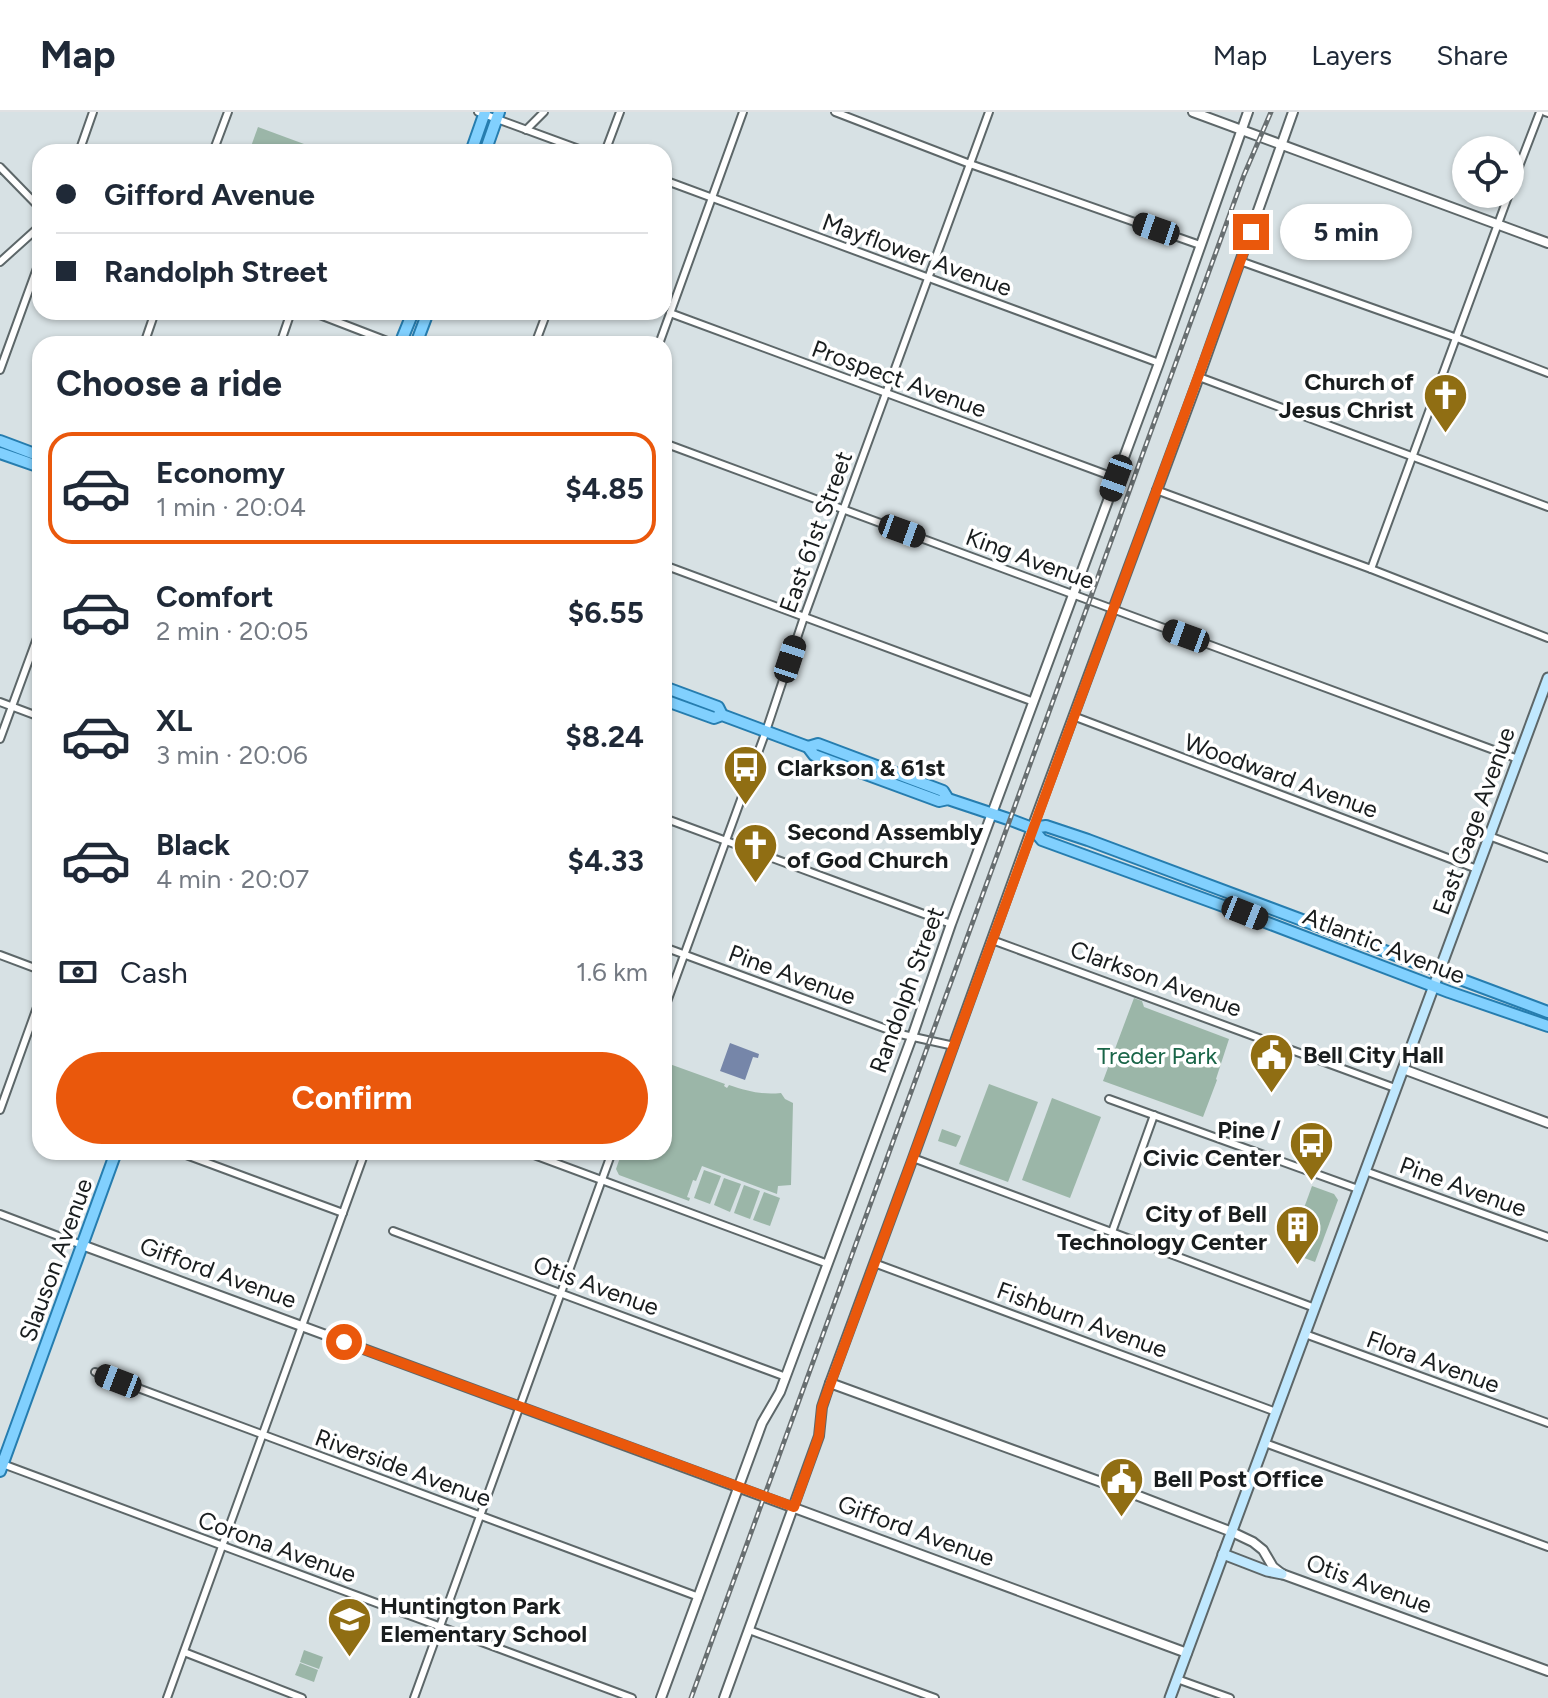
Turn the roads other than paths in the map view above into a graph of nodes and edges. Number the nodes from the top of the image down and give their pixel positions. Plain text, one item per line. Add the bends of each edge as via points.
1 (93, 112) edge
2 (228, 112) edge
3 (544, 112) edge
4 (620, 112) edge
5 (743, 112) edge
6 (835, 112) edge
7 (989, 112) edge
8 (1193, 112) edge
9 (1248, 112) edge
10 (1293, 112) edge
11 (1544, 112) edge
12 (482, 113) edge
13 (498, 115) edge
14 (526, 130) junction
15 (1242, 130) junction
16 (82, 144) edge
17 (216, 144) edge
18 (473, 144) edge
19 (488, 144) edge
20 (565, 144) edge
21 (608, 144) edge
22 (1281, 145) junction
23 (1524, 158) edge
24 (970, 164) junction
25 (0, 167) edge
26 (672, 183) edge
27 (712, 197) junction
28 (32, 200) edge
29 (1503, 208) edge
30 (1497, 225) junction
31 (32, 233) edge
32 (1548, 243) edge
33 (1200, 245) junction
34 (1240, 261) junction
35 (0, 262) edge
36 (928, 279) junction
37 (32, 282) edge
38 (672, 307) edge
39 (672, 314) edge
40 (334, 320) edge
41 (376, 336) edge
42 (1457, 338) junction
43 (1159, 363) junction
44 (0, 370) edge
45 (1548, 373) edge
46 (1199, 377) junction
47 (886, 394) junction
48 (0, 441) edge
49 (672, 446) edge
50 (0, 453) edge
51 (32, 453) edge
52 (1412, 457) junction
53 (32, 464) edge
54 (1116, 478) junction
55 (1156, 490) junction
56 (1548, 507) edge
57 (843, 509) junction
58 (672, 568) edge
59 (1371, 569) junction
60 (1073, 594) junction
61 (1113, 609) junction
62 (804, 617) junction
63 (1548, 638) edge
64 (32, 652) edge
65 (1548, 678) edge
66 (672, 690) edge
67 (1545, 697) edge
68 (0, 702) edge
69 (1034, 702) junction
70 (672, 703) edge
71 (12, 707) junction
72 (32, 714) edge
73 (722, 715) junction
74 (1073, 716) junction
75 (766, 731) junction
76 (0, 739) edge
77 (1518, 759) junction
78 (994, 814) junction
79 (672, 821) edge
80 (1032, 828) junction
81 (1489, 836) junction
82 (725, 840) junction
83 (1548, 858) edge
84 (1477, 869) junction
85 (951, 924) junction
86 (992, 940) junction
87 (672, 950) edge
88 (0, 955) edge
89 (685, 955) junction
90 (32, 967) edge
91 (1439, 971) junction
92 (1433, 987) junction
93 (672, 989) edge
94 (1548, 1012) edge
95 (32, 1021) edge
96 (1548, 1026) edge
97 (912, 1037) junction
98 (954, 1046) junction
99 (1403, 1069) junction
100 (1395, 1088) junction
101 (1109, 1099) dead end
102 (0, 1110) edge
103 (1154, 1115) junction
104 (1548, 1123) edge
105 (913, 1158) junction
106 (113, 1160) edge
107 (200, 1160) edge
108 (362, 1160) edge
109 (548, 1160) edge
110 (609, 1160) edge
111 (1365, 1171) junction
112 (602, 1180) junction
113 (1358, 1189) junction
114 (343, 1213) junction
115 (0, 1214) edge
116 (393, 1231) dead end
117 (1112, 1232) junction
118 (1548, 1237) edge
119 (82, 1245) junction
120 (874, 1263) junction
121 (828, 1264) junction
122 (562, 1294) junction
123 (1315, 1308) junction
124 (302, 1326) junction
125 (1305, 1334) junction
126 (95, 1372) dead end
127 (786, 1377) junction
128 (830, 1383) junction
129 (520, 1406) junction
130 (1277, 1412) junction
131 (1548, 1423) edge
132 (263, 1435) junction
133 (1265, 1443) junction
134 (1, 1466) edge
135 (739, 1487) junction
136 (794, 1507) junction
137 (481, 1516) junction
138 (1232, 1532) junction
139 (222, 1546) junction
140 (1548, 1547) edge
141 (1223, 1554) junction
142 (1282, 1574) junction
143 (699, 1597) junction
144 (440, 1626) junction
145 (749, 1630) junction
146 (184, 1652) junction
147 (1187, 1653) junction
148 (1548, 1671) edge
149 (1177, 1679) junction
150 (167, 1698) edge
151 (302, 1698) edge
152 (414, 1698) edge
153 (632, 1698) edge
154 (661, 1698) edge
155 (724, 1698) edge
156 (935, 1698) edge
157 (1170, 1698) edge
158 (1230, 1698) edge

1 - 16 street
2 - 17 street
3 - 14 street
4 - 21 street
5 - 27 street
6 - 24 street
7 - 24 street, East 61st Street
8 - 15 street
9 - 15 street, Randolph Street
10 - 22 street
11 - 23 street
12 - 13 street
12 - 18 main road
13 - 14 street
13 - 19 main road
14 - 20 street
15 - 22 street
15 - 33 street, Randolph Street
22 - 30 street
22 - 34 street
24 - 33 street
24 - 36 street, East 61st Street
25 - 28 street
26 - 27 street, Mayflower Avenue
27 - 36 street, Mayflower Avenue
27 - 38 street
29 - 30 street
30 - 32 street
30 - 42 street
31 - 35 street
33 - 43 street, Randolph Street
34 - 42 street
34 - 46 street
36 - 43 street, Mayflower Avenue
36 - 47 street, East 61st Street
37 - 44 street
39 - 47 street, Prospect Avenue
40 - 41 street
42 - 45 street
42 - 52 street
43 - 54 street, Randolph Street
46 - 52 street
46 - 55 street
47 - 54 street, Prospect Avenue
47 - 57 street, East 61st Street
48 - 51 main road
49 - 57 street, King Avenue
50 - 53 main road
52 - 56 street
52 - 59 street
54 - 60 street, Randolph Street
55 - 59 street
55 - 61 street
57 - 60 street, King Avenue
57 - 62 street, East 61st Street
58 - 62 street
59 - 63 street
60 - 61 street, King Avenue
60 - 69 street, Randolph Street
61 - 74 street
61 - 77 street, King Avenue
62 - 69 street
62 - 75 street, East 61st Street
64 - 71 street
65 - 67 main road, East Gage Avenue
66 - 73 main road via 718,707
67 - 77 main road, East Gage Avenue
68 - 71 street
69 - 78 street, Randolph Street
70 - 73 main road via 714,718
71 - 72 street
71 - 76 street
73 - 75 main road, Atlantic Avenue
74 - 80 street
74 - 84 street, Woodward Avenue
75 - 78 main road, Atlantic Avenue via 808,747 818,744
75 - 82 street, East 61st Street
77 - 81 main road, East Gage Avenue
78 - 80 main road, Atlantic Avenue
78 - 85 street, Randolph Street
79 - 82 street
80 - 86 street
80 - 91 main road, Atlantic Avenue via 1046,826 1088,840
80 - 92 main road, Atlantic Avenue via 1042,840
81 - 83 street
81 - 84 main road, East Gage Avenue
82 - 85 street
82 - 89 street, East 61st Street
84 - 91 main road, East Gage Avenue
85 - 97 street, Randolph Street
86 - 98 street
86 - 100 street, Clarkson Avenue
87 - 89 street, Pine Avenue
88 - 90 street
89 - 93 street, East 61st Street
89 - 97 street, Pine Avenue
91 - 92 main road, East Gage Avenue
91 - 94 main road, Atlantic Avenue
92 - 96 main road, Atlantic Avenue
92 - 99 main road, East Gage Avenue
95 - 102 street
97 - 98 street, Pine Avenue
97 - 121 street, Randolph Street
98 - 105 street
99 - 100 main road, East Gage Avenue
99 - 104 street
100 - 111 main road, East Gage Avenue
101 - 103 street
103 - 113 street
103 - 117 street
105 - 117 street
105 - 120 street
106 - 119 main road, Slauson Avenue
107 - 114 street
108 - 114 street
109 - 112 street
110 - 112 street
111 - 113 main road, East Gage Avenue
111 - 118 street, Pine Avenue
112 - 121 street
112 - 122 street
113 - 123 main road, East Gage Avenue
114 - 124 street
115 - 119 street, Gifford Avenue
116 - 122 street, Otis Avenue
117 - 123 street
119 - 124 street, Gifford Avenue
119 - 134 main road, Slauson Avenue
120 - 128 street
120 - 130 street, Fishburn Avenue
121 - 127 street, Randolph Street
122 - 127 street, Otis Avenue
122 - 129 street
123 - 125 main road, East Gage Avenue
124 - 129 street, Gifford Avenue
124 - 132 street
125 - 130 main road, East Gage Avenue
125 - 131 street, Flora Avenue
126 - 132 street, Riverside Avenue
127 - 135 street, Randolph Street
128 - 136 street via 819,1436
128 - 138 street, Otis Avenue
129 - 135 street, Gifford Avenue
129 - 137 street
130 - 133 main road, East Gage Avenue
132 - 137 street, Riverside Avenue
132 - 139 street
133 - 138 main road, East Gage Avenue
133 - 140 street
134 - 139 street, Corona Avenue
135 - 136 street, Gifford Avenue
135 - 143 street, Randolph Street
136 - 145 street
136 - 147 street, Gifford Avenue
137 - 143 street, Riverside Avenue
137 - 144 street
138 - 141 main road, East Gage Avenue
138 - 142 street, Otis Avenue via 1263,1550
139 - 144 street, Corona Avenue
139 - 146 street
141 - 142 main road
141 - 147 main road, East Gage Avenue
142 - 148 street, Otis Avenue
143 - 154 street, Randolph Street
144 - 152 street
144 - 153 street, Corona Avenue
145 - 155 street
145 - 156 street
146 - 150 street
146 - 151 street
147 - 149 main road, East Gage Avenue
149 - 157 main road, East Gage Avenue
149 - 158 street

